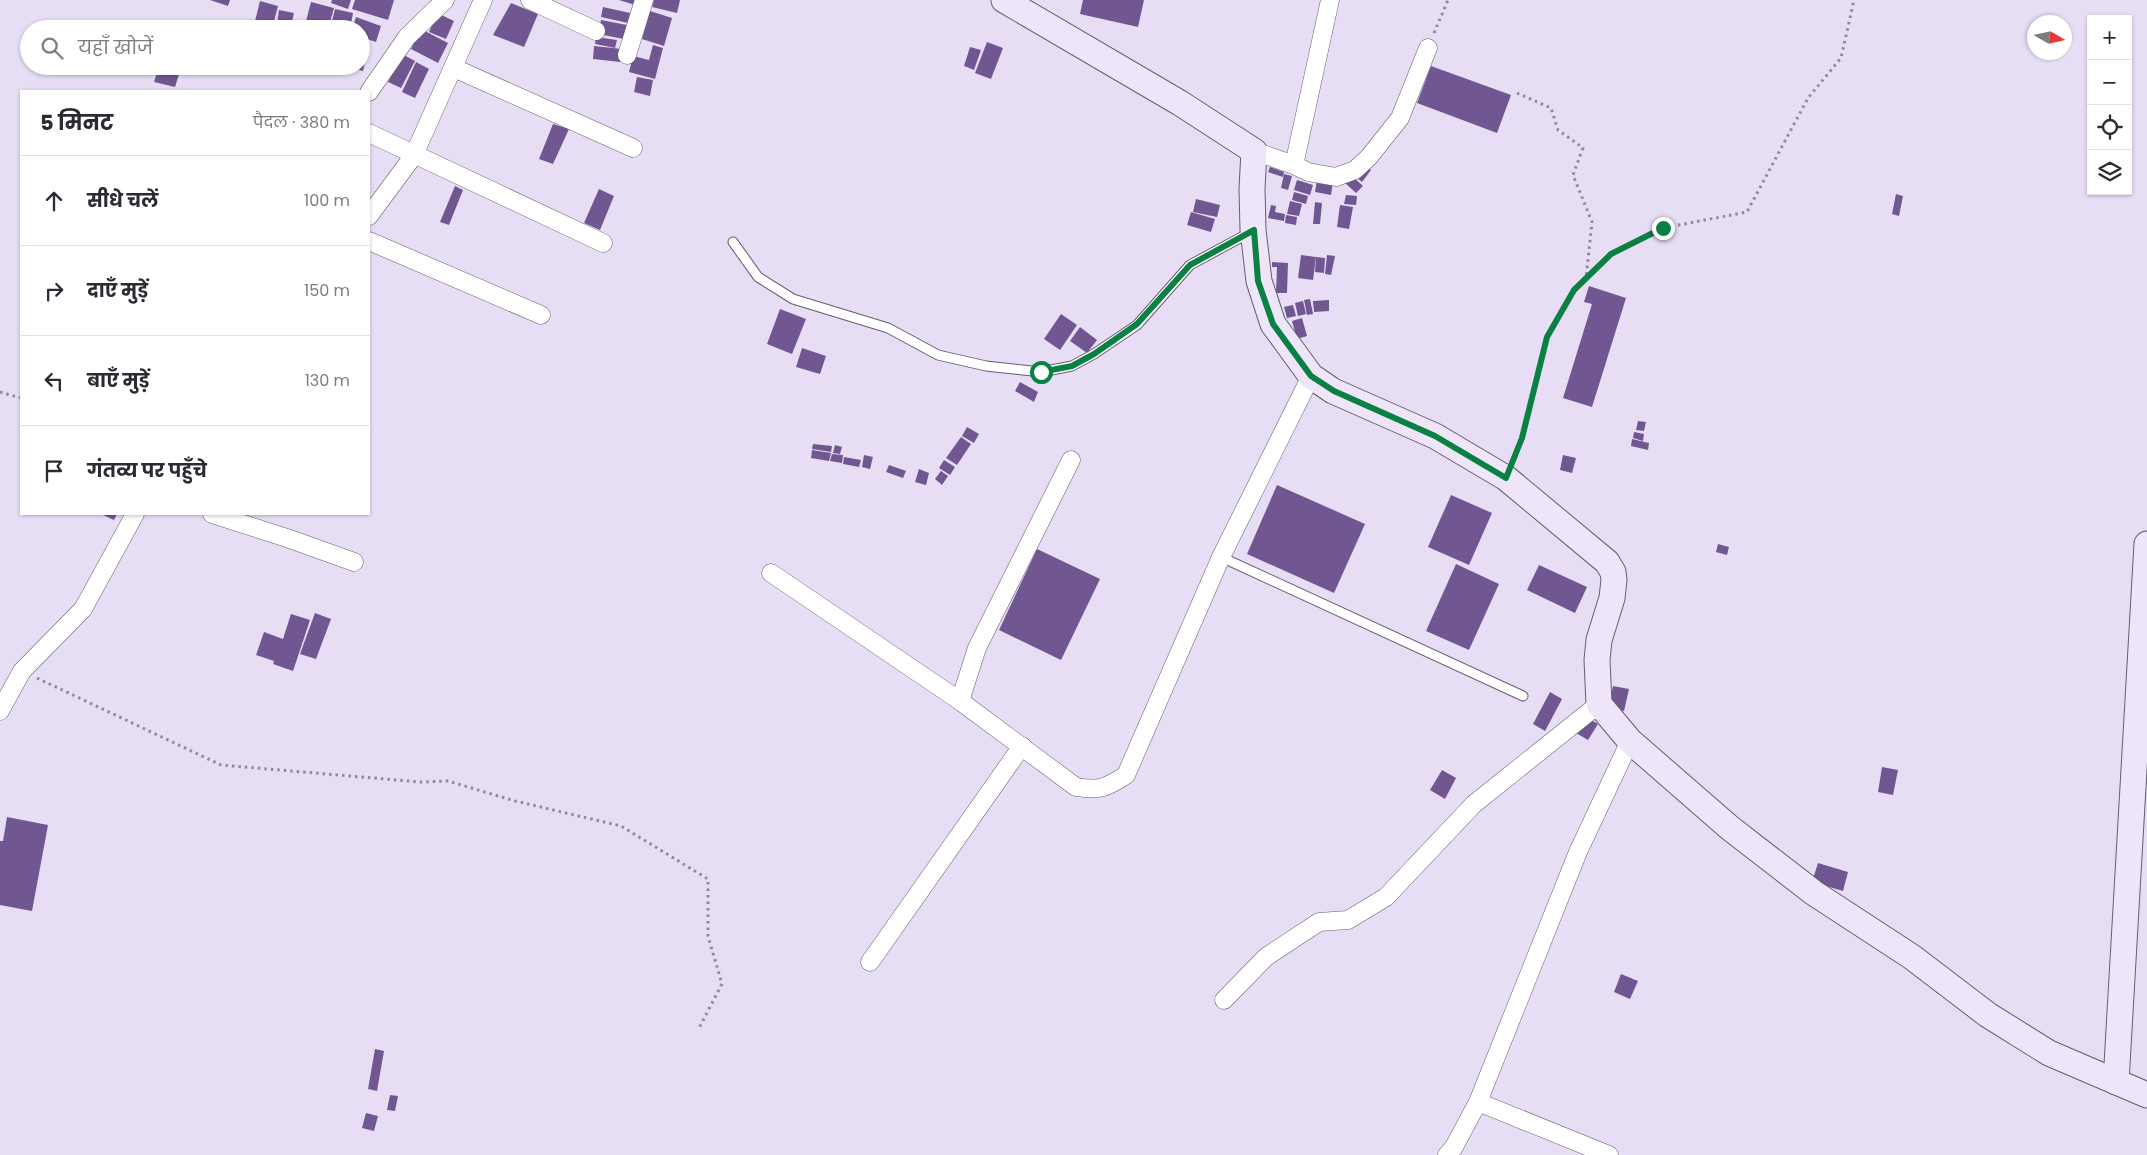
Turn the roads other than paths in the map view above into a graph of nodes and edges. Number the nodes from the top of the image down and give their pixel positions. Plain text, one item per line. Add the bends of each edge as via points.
1 (446, 0) edge
2 (483, 0) edge
3 (530, 0) edge
4 (644, 0) edge
5 (1004, 0) edge
6 (1330, 0) edge
7 (596, 31) dead end
8 (1428, 48) road end
9 (627, 55) dead end
10 (454, 68) junction
11 (370, 91) edge
12 (370, 134) edge
13 (632, 148) dead end
14 (1254, 151) junction
15 (414, 155) junction
16 (1294, 165) junction
17 (370, 215) edge
18 (1254, 230) junction
19 (370, 241) edge
20 (732, 242) dead end
21 (604, 243) dead end
22 (541, 315) dead end
23 (1311, 376) junction
24 (1071, 460) dead end
25 (134, 515) edge
26 (215, 515) edge
27 (2147, 544) edge
28 (1222, 557) junction
29 (354, 562) dead end
30 (770, 573) dead end
31 (1523, 696) dead end
32 (960, 701) junction
33 (1598, 704) junction
34 (0, 711) edge
35 (1630, 741) junction
36 (1022, 746) junction
37 (870, 962) dead end
38 (1224, 1000) dead end
39 (2116, 1082) junction
40 (2147, 1096) edge
41 (1478, 1102) junction
42 (1447, 1155) edge
43 (1609, 1155) edge

1 - 11 street via 407,37
2 - 10 street
3 - 7 street
4 - 9 street
5 - 14 street via 1180,103
6 - 16 street
8 - 16 street via 1400,118 1355,170 1336,176 1308,172
10 - 13 street
10 - 15 street
12 - 15 street
14 - 16 street
14 - 18 street
15 - 17 street
15 - 21 street
18 - 20 lane via 1190,265 1137,324 1094,354 1072,366 1041,372 986,366 938,355 888,328 793,299 758,277
18 - 23 street via 1258,281 1273,324
19 - 22 street
23 - 28 street
23 - 33 street via 1334,391 1435,436 1506,478 1607,562 1614,580 1599,640
24 - 32 street via 977,648
25 - 34 street via 82,609 22,672
26 - 29 street
27 - 39 street
28 - 31 lane
28 - 36 street via 1126,775 1107,787 1094,790 1076,787
30 - 32 street
32 - 36 street
33 - 35 street
33 - 38 street via 1474,804 1386,897 1348,920 1319,922 1266,957
35 - 39 street via 1814,893 2049,1053
35 - 41 street via 1578,852
36 - 37 street
39 - 40 street
41 - 42 street
41 - 43 street

